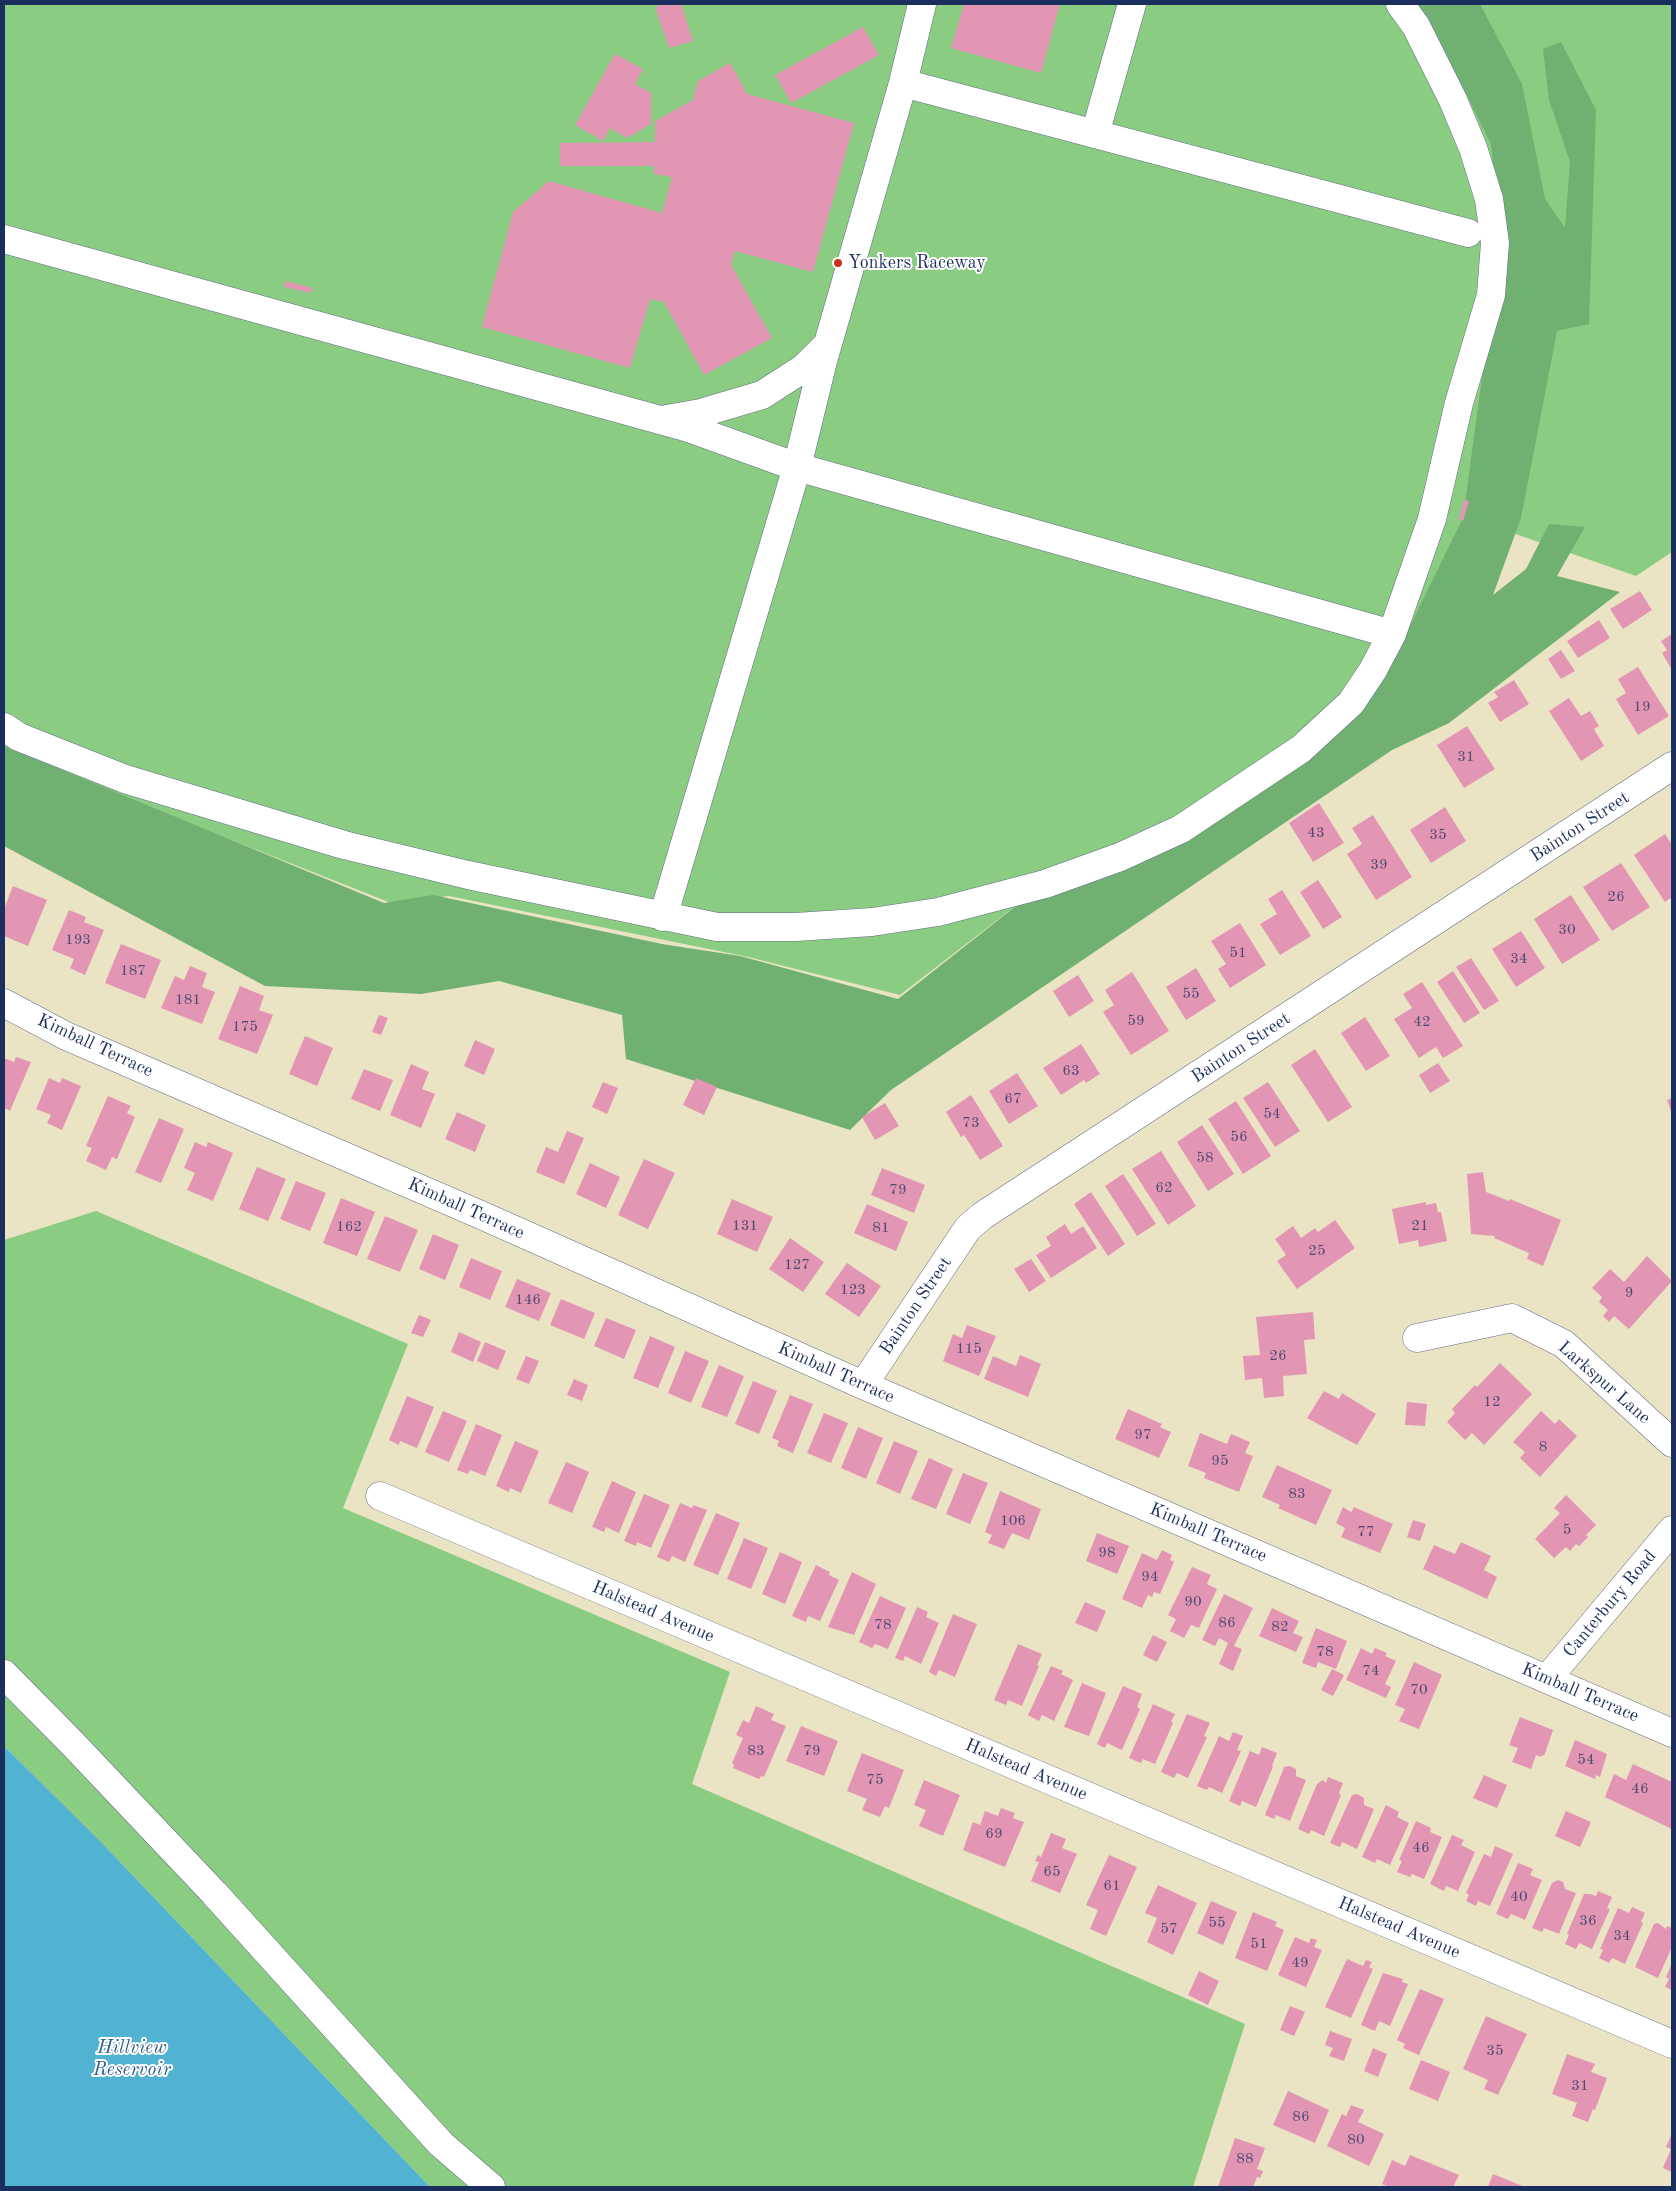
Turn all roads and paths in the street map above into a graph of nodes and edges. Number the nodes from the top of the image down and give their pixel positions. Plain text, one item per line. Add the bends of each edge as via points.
1 (922, 4) edge
2 (1132, 4) edge
3 (1400, 4) edge
4 (903, 83) junction
5 (1095, 134) junction
6 (1468, 233) dead end
7 (4, 239) edge
8 (828, 346) junction
9 (662, 420) junction
10 (796, 466) junction
11 (1392, 634) junction
12 (4, 728) edge
13 (1672, 766) edge
14 (663, 917) junction
15 (4, 1003) edge
16 (1417, 1338) dead end
17 (863, 1385) junction
18 (1672, 1443) edge
19 (380, 1496) dead end
20 (1672, 1530) edge
21 (4, 1674) edge
22 (1547, 1679) junction
23 (1672, 1733) edge
24 (1672, 2044) edge
25 (491, 2187) edge

1 - 4 street
2 - 5 street
3 - 11 street via 1416,26 1473,148 1489,199 1495,243 1491,295 1432,519
4 - 5 street
4 - 8 street
5 - 6 street
7 - 9 street
8 - 9 street via 804,368 762,395 701,414
8 - 10 street
9 - 10 street
10 - 11 street
10 - 14 street
11 - 14 street via 1351,703 1301,749 1181,829 1120,857 989,900 872,922 796,927 716,927
12 - 14 street via 125,779 344,845 468,876
13 - 17 street, Bainton Street via 982,1216 968,1228
15 - 17 street, Kimball Terrace via 66,1036
16 - 18 street, Larkspur Lane via 1512,1318 1564,1344
17 - 22 street, Kimball Terrace
19 - 24 street, Halstead Avenue
20 - 22 street, Canterbury Road
21 - 25 street via 208,1886 441,2144
22 - 23 street, Kimball Terrace

